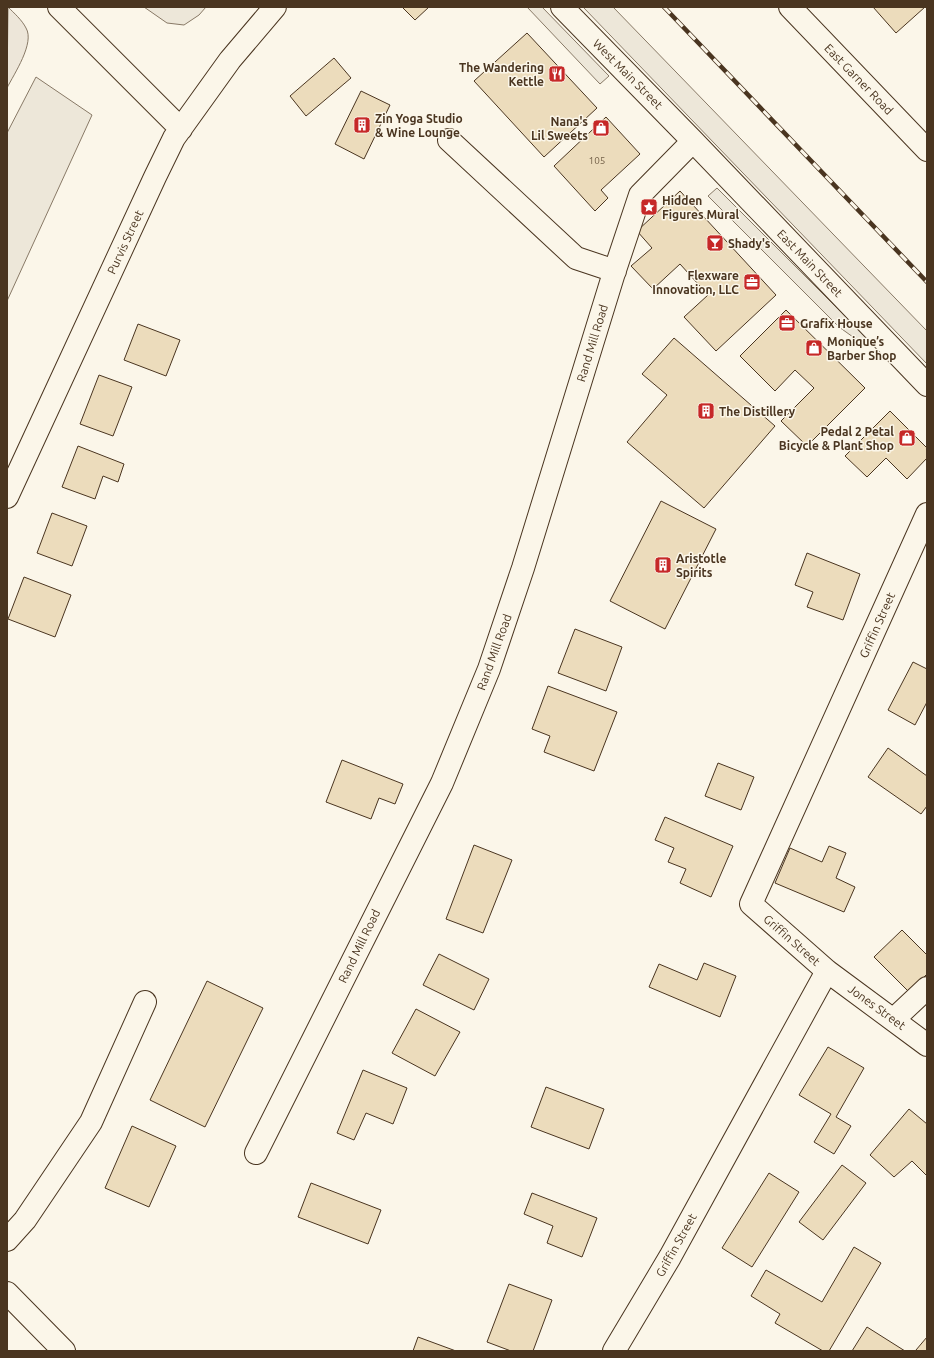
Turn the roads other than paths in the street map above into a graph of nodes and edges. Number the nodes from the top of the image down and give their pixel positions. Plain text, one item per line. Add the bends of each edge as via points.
1 (59, 7) edge
2 (275, 7) edge
3 (562, 7) edge
4 (790, 7) edge
5 (181, 129) junction
6 (449, 140) dead end
7 (693, 140) junction
8 (927, 150) edge
9 (615, 271) junction
10 (927, 385) edge
11 (7, 497) edge
12 (927, 514) edge
13 (827, 971) junction
14 (927, 988) edge
15 (145, 1002) dead end
16 (894, 1019) junction
17 (927, 1044) edge
18 (256, 1154) dead end
19 (7, 1240) edge
20 (7, 1293) edge
21 (64, 1351) edge
22 (614, 1351) edge

1 - 5 street
2 - 5 street, Purvis Street via 230,60
3 - 7 street, West Main Street
4 - 8 street, East Garner Road
5 - 11 street, Purvis Street via 155,176
6 - 9 street via 576,258
7 - 9 street, Rand Mill Road via 640,195
7 - 10 street, East Main Street
9 - 18 street, Rand Mill Road via 489,669 442,783
12 - 13 street, Griffin Street via 751,904
13 - 16 street, Jones Street
13 - 22 street, Griffin Street via 674,1250
14 - 16 street
15 - 19 street via 90,1122 25,1220
16 - 17 street, Jones Street
20 - 21 street

